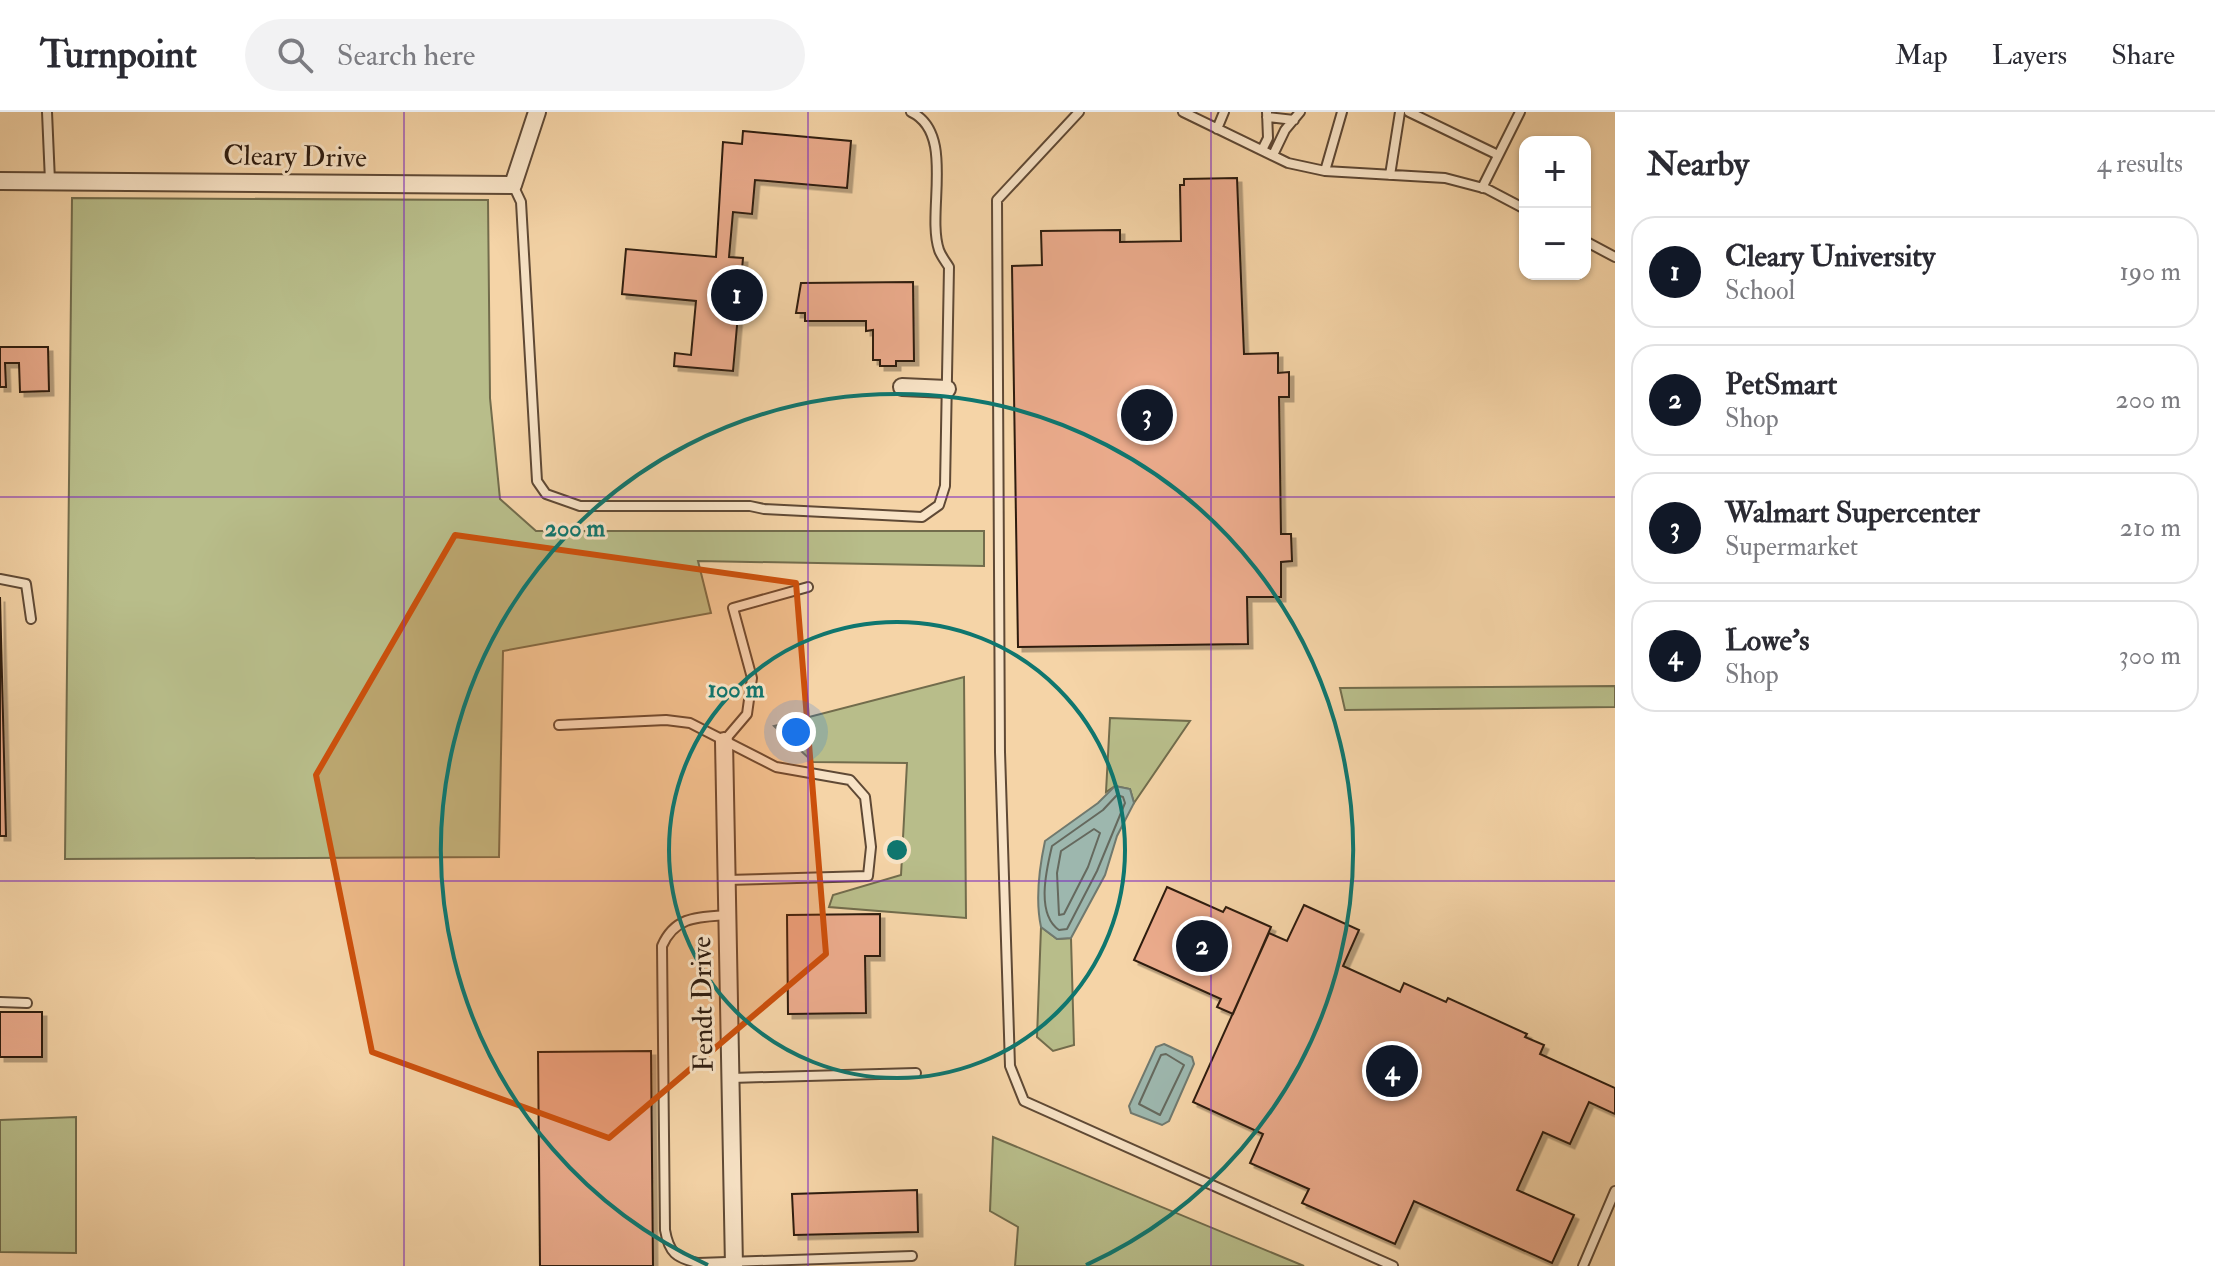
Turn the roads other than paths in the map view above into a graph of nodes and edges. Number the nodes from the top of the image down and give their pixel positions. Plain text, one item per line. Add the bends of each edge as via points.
1 (47, 112) edge
2 (537, 112) edge
3 (911, 112) edge
4 (1079, 112) edge
5 (1183, 112) edge
6 (1224, 112) edge
7 (1342, 112) edge
8 (1400, 112) edge
9 (1409, 112) edge
10 (1520, 112) edge
11 (1267, 114) edge
12 (1297, 116) edge
13 (1217, 129) junction
14 (1262, 150) junction
15 (1496, 154) junction
16 (1273, 155) junction
17 (1325, 171) junction
18 (1390, 175) junction
19 (0, 181) edge
20 (50, 181) junction
21 (513, 185) junction
22 (1482, 188) junction
23 (1523, 208) edge
24 (1591, 244) edge
25 (1615, 257) edge
26 (902, 387) dead end
27 (947, 389) junction
28 (0, 579) edge
29 (808, 587) dead end
30 (31, 619) dead end
31 (559, 725) dead end
32 (724, 741) junction
33 (726, 880) junction
34 (727, 915) junction
35 (0, 1002) edge
36 (27, 1003) dead end
37 (916, 1073) dead end
38 (731, 1078) junction
39 (1615, 1191) edge
40 (912, 1256) dead end
41 (734, 1264) edge
42 (1393, 1266) edge
43 (1583, 1266) edge

1 - 20 lane
2 - 21 street
3 - 27 lane via 934,141 938,249 949,267
4 - 42 lane via 997,200 1000,752 1010,1066 1024,1101
5 - 13 lane
6 - 13 lane
7 - 17 lane
8 - 18 lane
9 - 15 lane
10 - 15 lane
11 - 12 lane
11 - 14 lane via 1268,138
12 - 16 lane
13 - 14 lane
14 - 16 lane
15 - 22 lane
16 - 17 lane
17 - 18 lane
18 - 22 lane via 1445,178
19 - 20 street, Cleary Drive
20 - 21 street, Cleary Drive
21 - 27 lane via 521,202 537,481 560,502 922,517 939,505 945,486
22 - 23 lane
24 - 25 lane
26 - 27 street
28 - 30 lane via 26,584
29 - 32 lane via 733,608 752,678 747,714
31 - 32 lane via 666,720 690,723
32 - 33 street, Fendt Drive
32 - 33 lane via 776,767 850,780 865,797 871,847 868,876
33 - 34 street, Fendt Drive
34 - 38 street, Fendt Drive
34 - 41 lane via 680,921 662,946 665,1230 668,1248 679,1259
35 - 36 lane
37 - 38 lane
38 - 41 street, Fendt Drive
39 - 43 lane
40 - 41 lane

